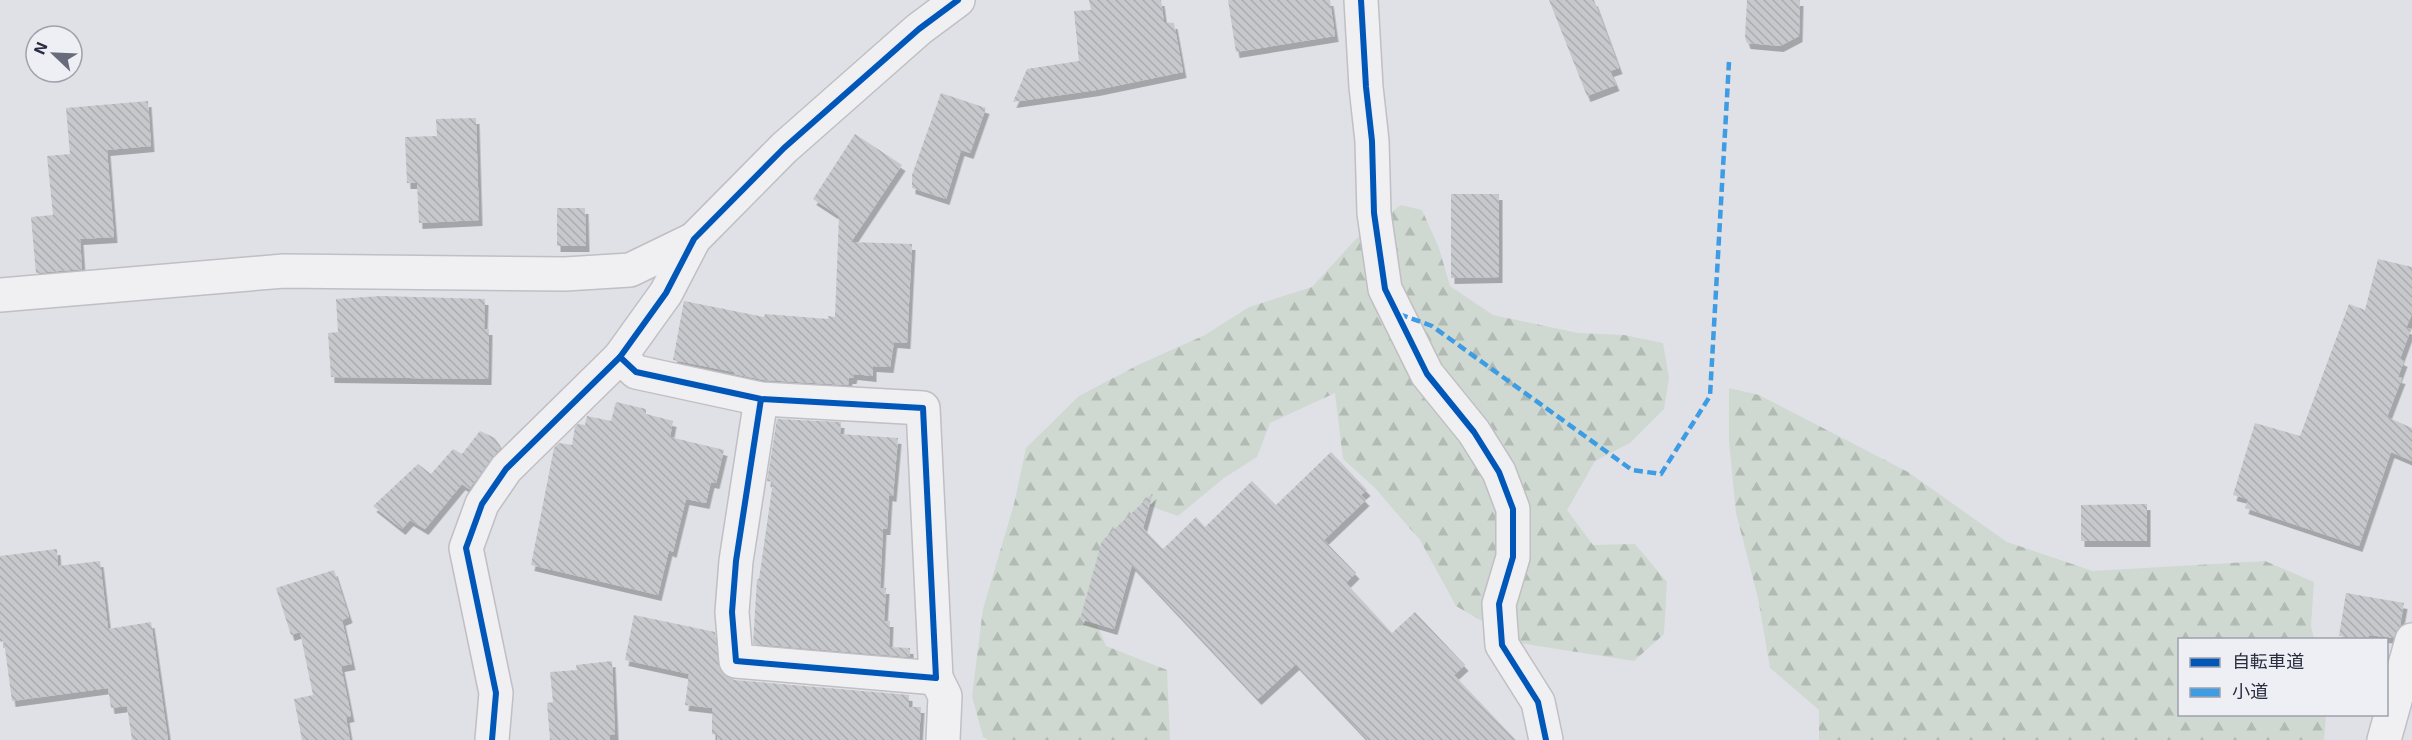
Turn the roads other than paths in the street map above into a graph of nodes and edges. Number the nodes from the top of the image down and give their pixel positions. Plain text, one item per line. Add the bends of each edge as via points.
1 (957, 0) edge
2 (1361, 0) edge
3 (694, 239) junction
4 (0, 295) edge
5 (620, 357) junction
6 (761, 399) junction
7 (2412, 640) edge
8 (936, 678) junction
9 (492, 740) edge
10 (943, 740) edge
11 (1546, 740) edge
12 (2384, 740) edge

1 - 3 street via 784,148
2 - 11 street via 1374,213 1384,289 1427,374 1474,432 1498,472 1513,509 1513,557 1498,604 1502,645 1538,702
3 - 4 street via 630,270 565,274 284,270
3 - 5 street via 666,293
5 - 6 street via 636,372
5 - 9 street via 506,469 482,504 466,549 496,693
6 - 8 street via 923,408
6 - 8 street via 736,561 732,612 736,661
7 - 12 street
8 - 10 street via 945,696

